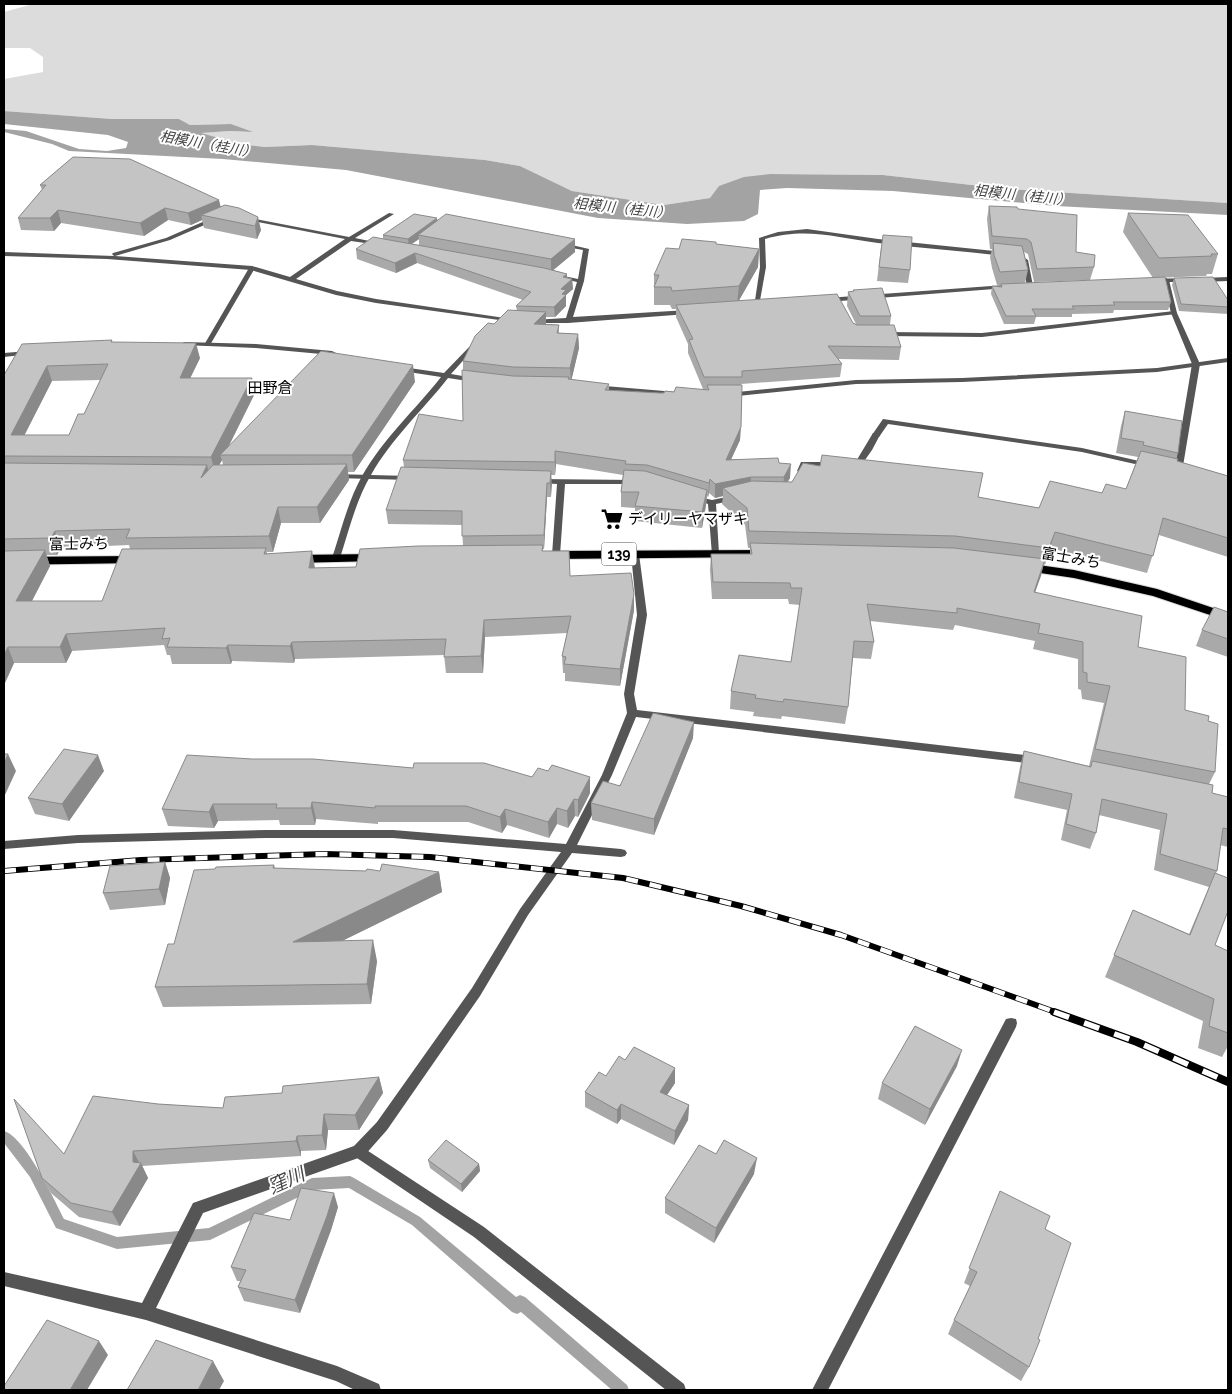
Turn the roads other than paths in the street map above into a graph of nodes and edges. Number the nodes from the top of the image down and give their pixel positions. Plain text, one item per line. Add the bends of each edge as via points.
1 (391, 214) dead end
2 (236, 216) edge
3 (218, 218) edge
4 (349, 239) junction
5 (558, 244) edge
6 (384, 246) edge
7 (4, 254) edge
8 (107, 257) junction
9 (252, 268) junction
10 (552, 276) edge
11 (292, 278) junction
12 (1166, 280) junction
13 (1228, 280) edge
14 (581, 281) junction
15 (1148, 281) edge
16 (1030, 286) junction
17 (1038, 286) edge
18 (1011, 287) edge
19 (1020, 287) edge
20 (838, 299) junction
21 (820, 301) edge
22 (756, 306) junction
23 (766, 306) edge
24 (747, 307) edge
25 (842, 308) edge
26 (692, 312) edge
27 (1174, 313) junction
28 (498, 320) junction
29 (568, 321) junction
30 (491, 327) edge
31 (874, 334) edge
32 (478, 341) edge
33 (173, 344) edge
34 (207, 345) junction
35 (32, 353) edge
36 (4, 355) edge
37 (344, 356) edge
38 (1228, 360) edge
39 (1196, 364) junction
40 (396, 368) edge
41 (443, 376) junction
42 (478, 380) edge
43 (591, 387) edge
44 (681, 394) edge
45 (720, 394) edge
46 (1159, 468) edge
47 (1169, 470) edge
48 (322, 476) edge
49 (366, 477) junction
50 (414, 478) edge
51 (796, 480) edge
52 (532, 481) edge
53 (561, 482) junction
54 (646, 482) edge
55 (684, 494) edge
56 (750, 494) edge
57 (712, 503) junction
58 (715, 553) junction
59 (635, 554) junction
60 (781, 554) edge
61 (537, 555) edge
62 (556, 555) junction
63 (385, 557) edge
64 (336, 558) junction
65 (278, 559) edge
66 (150, 560) edge
67 (4, 561) edge
68 (1014, 566) edge
69 (1228, 617) edge
70 (632, 713) junction
71 (1043, 762) edge
72 (4, 845) edge
73 (570, 848) junction
74 (621, 853) dead end
75 (1011, 1023) dead end
76 (359, 1151) junction
77 (4, 1279) edge
78 (146, 1312) junction
79 (374, 1390) edge
80 (678, 1390) edge
81 (820, 1390) edge

1 - 4 street
2 - 4 street
3 - 8 street via 168,239
4 - 6 street
4 - 11 street
5 - 14 street via 586,249
7 - 8 street
8 - 9 street
9 - 11 street
9 - 34 street
10 - 14 street
11 - 28 street via 336,293
12 - 13 street
12 - 15 street
12 - 27 street
14 - 29 street
16 - 17 street
16 - 19 street
16 - 22 street via 1024,256 876,241 812,230 782,231 762,238 764,266
18 - 20 street
20 - 21 street
20 - 25 street
22 - 23 street
22 - 24 street
26 - 29 street
27 - 31 street via 982,335
27 - 39 street
28 - 29 street
28 - 30 street
32 - 41 street
33 - 34 street
34 - 37 street via 256,346
35 - 36 street
38 - 39 street
39 - 45 street via 1157,370 856,382
39 - 47 street via 1182,473
40 - 41 street
41 - 42 street
41 - 49 street via 394,435
43 - 44 street
46 - 51 street via 1082,450 886,421 857,465 804,464
48 - 49 street
49 - 50 street
49 - 64 street
52 - 53 street
53 - 54 street
53 - 62 street
55 - 57 street
56 - 57 street
57 - 58 street
58 - 59 highway, 139
58 - 60 highway, 139
59 - 62 highway, 139
59 - 70 street via 642,615 629,694
61 - 62 highway, 139
63 - 64 highway
64 - 65 highway
66 - 67 highway, 富士みち
68 - 69 highway, 富士みち via 1074,574 1157,593
70 - 71 street
70 - 73 street via 607,775
72 - 73 street via 78,839 393,834
73 - 74 street
73 - 76 street via 524,912 476,992 382,1126
75 - 81 street
76 - 78 street via 198,1208
76 - 80 street via 480,1232
77 - 78 street
78 - 79 street via 337,1374

